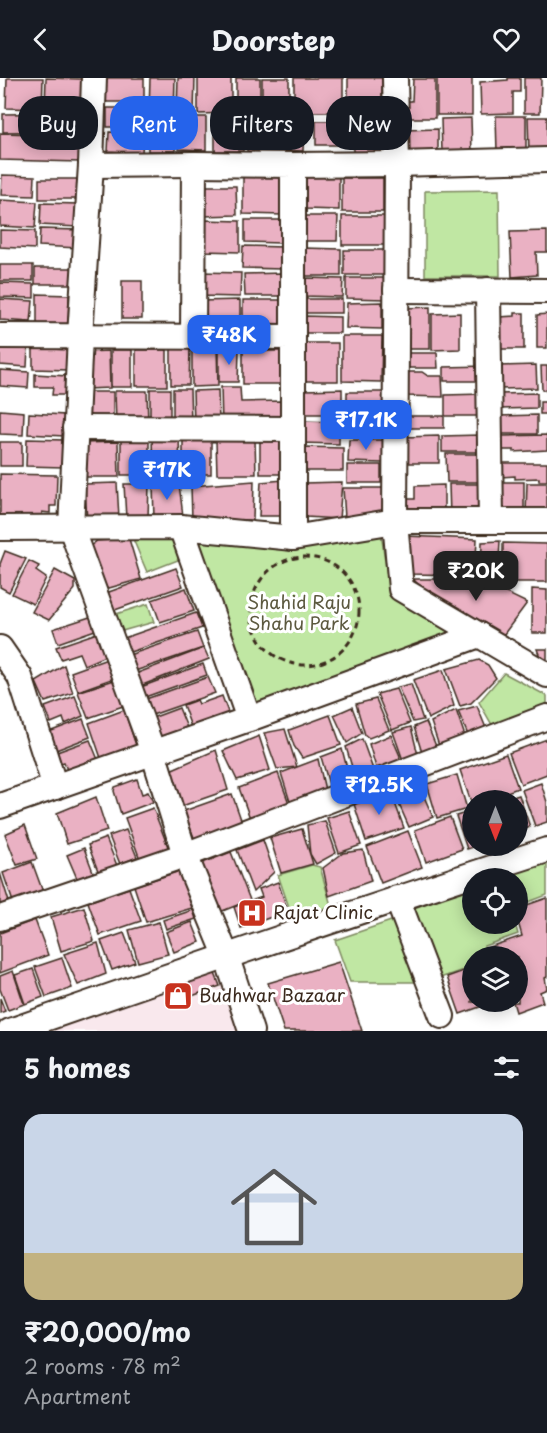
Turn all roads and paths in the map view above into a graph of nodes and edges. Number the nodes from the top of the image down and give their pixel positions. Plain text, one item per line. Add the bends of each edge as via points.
1 (94, 78) edge
2 (395, 78) edge
3 (547, 160) edge
4 (194, 164) junction
5 (397, 164) junction
6 (91, 165) junction
7 (293, 165) junction
8 (396, 290) junction
9 (488, 290) junction
10 (547, 291) edge
11 (0, 336) edge
12 (80, 336) junction
13 (193, 337) junction
14 (293, 337) junction
15 (75, 428) junction
16 (293, 429) junction
17 (395, 521) junction
18 (491, 521) junction
19 (547, 521) edge
20 (181, 527) junction
21 (0, 528) edge
22 (71, 528) junction
23 (292, 538) junction
24 (283, 562) joint
25 (478, 635) junction
26 (0, 648) edge
27 (547, 675) edge
28 (547, 717) edge
29 (249, 719) junction
30 (153, 752) junction
31 (56, 787) junction
32 (0, 806) edge
33 (547, 850) edge
34 (185, 855) junction
35 (397, 898) junction
36 (0, 918) edge
37 (226, 955) junction
38 (442, 1016) dead end
39 (10, 1031) edge
40 (251, 1031) edge

1 - 6 street
2 - 5 street
3 - 5 street
4 - 6 street
4 - 7 street
4 - 13 street
5 - 7 street
5 - 8 street
6 - 12 street
7 - 14 street
8 - 9 street
8 - 17 street
9 - 10 street
9 - 18 street
11 - 12 street
12 - 13 street
12 - 15 street
13 - 14 street
14 - 16 street
15 - 16 street
15 - 22 street
16 - 23 street
17 - 18 street
17 - 23 street
17 - 25 street via 401,589
18 - 19 street
20 - 22 street
20 - 23 street
20 - 29 street
21 - 22 street
22 - 30 street
24 - 24 path via 267,572 256,586 250,611 256,636 273,656 290,664 324,662 346,647 356,628 357,598 348,579 318,559
25 - 27 street
25 - 29 street
26 - 31 street via 20,677
28 - 34 street
29 - 30 street
30 - 31 street
30 - 34 street
31 - 32 street
33 - 35 street
34 - 36 street
34 - 37 street
35 - 37 street
35 - 38 street
37 - 39 street
37 - 40 street

